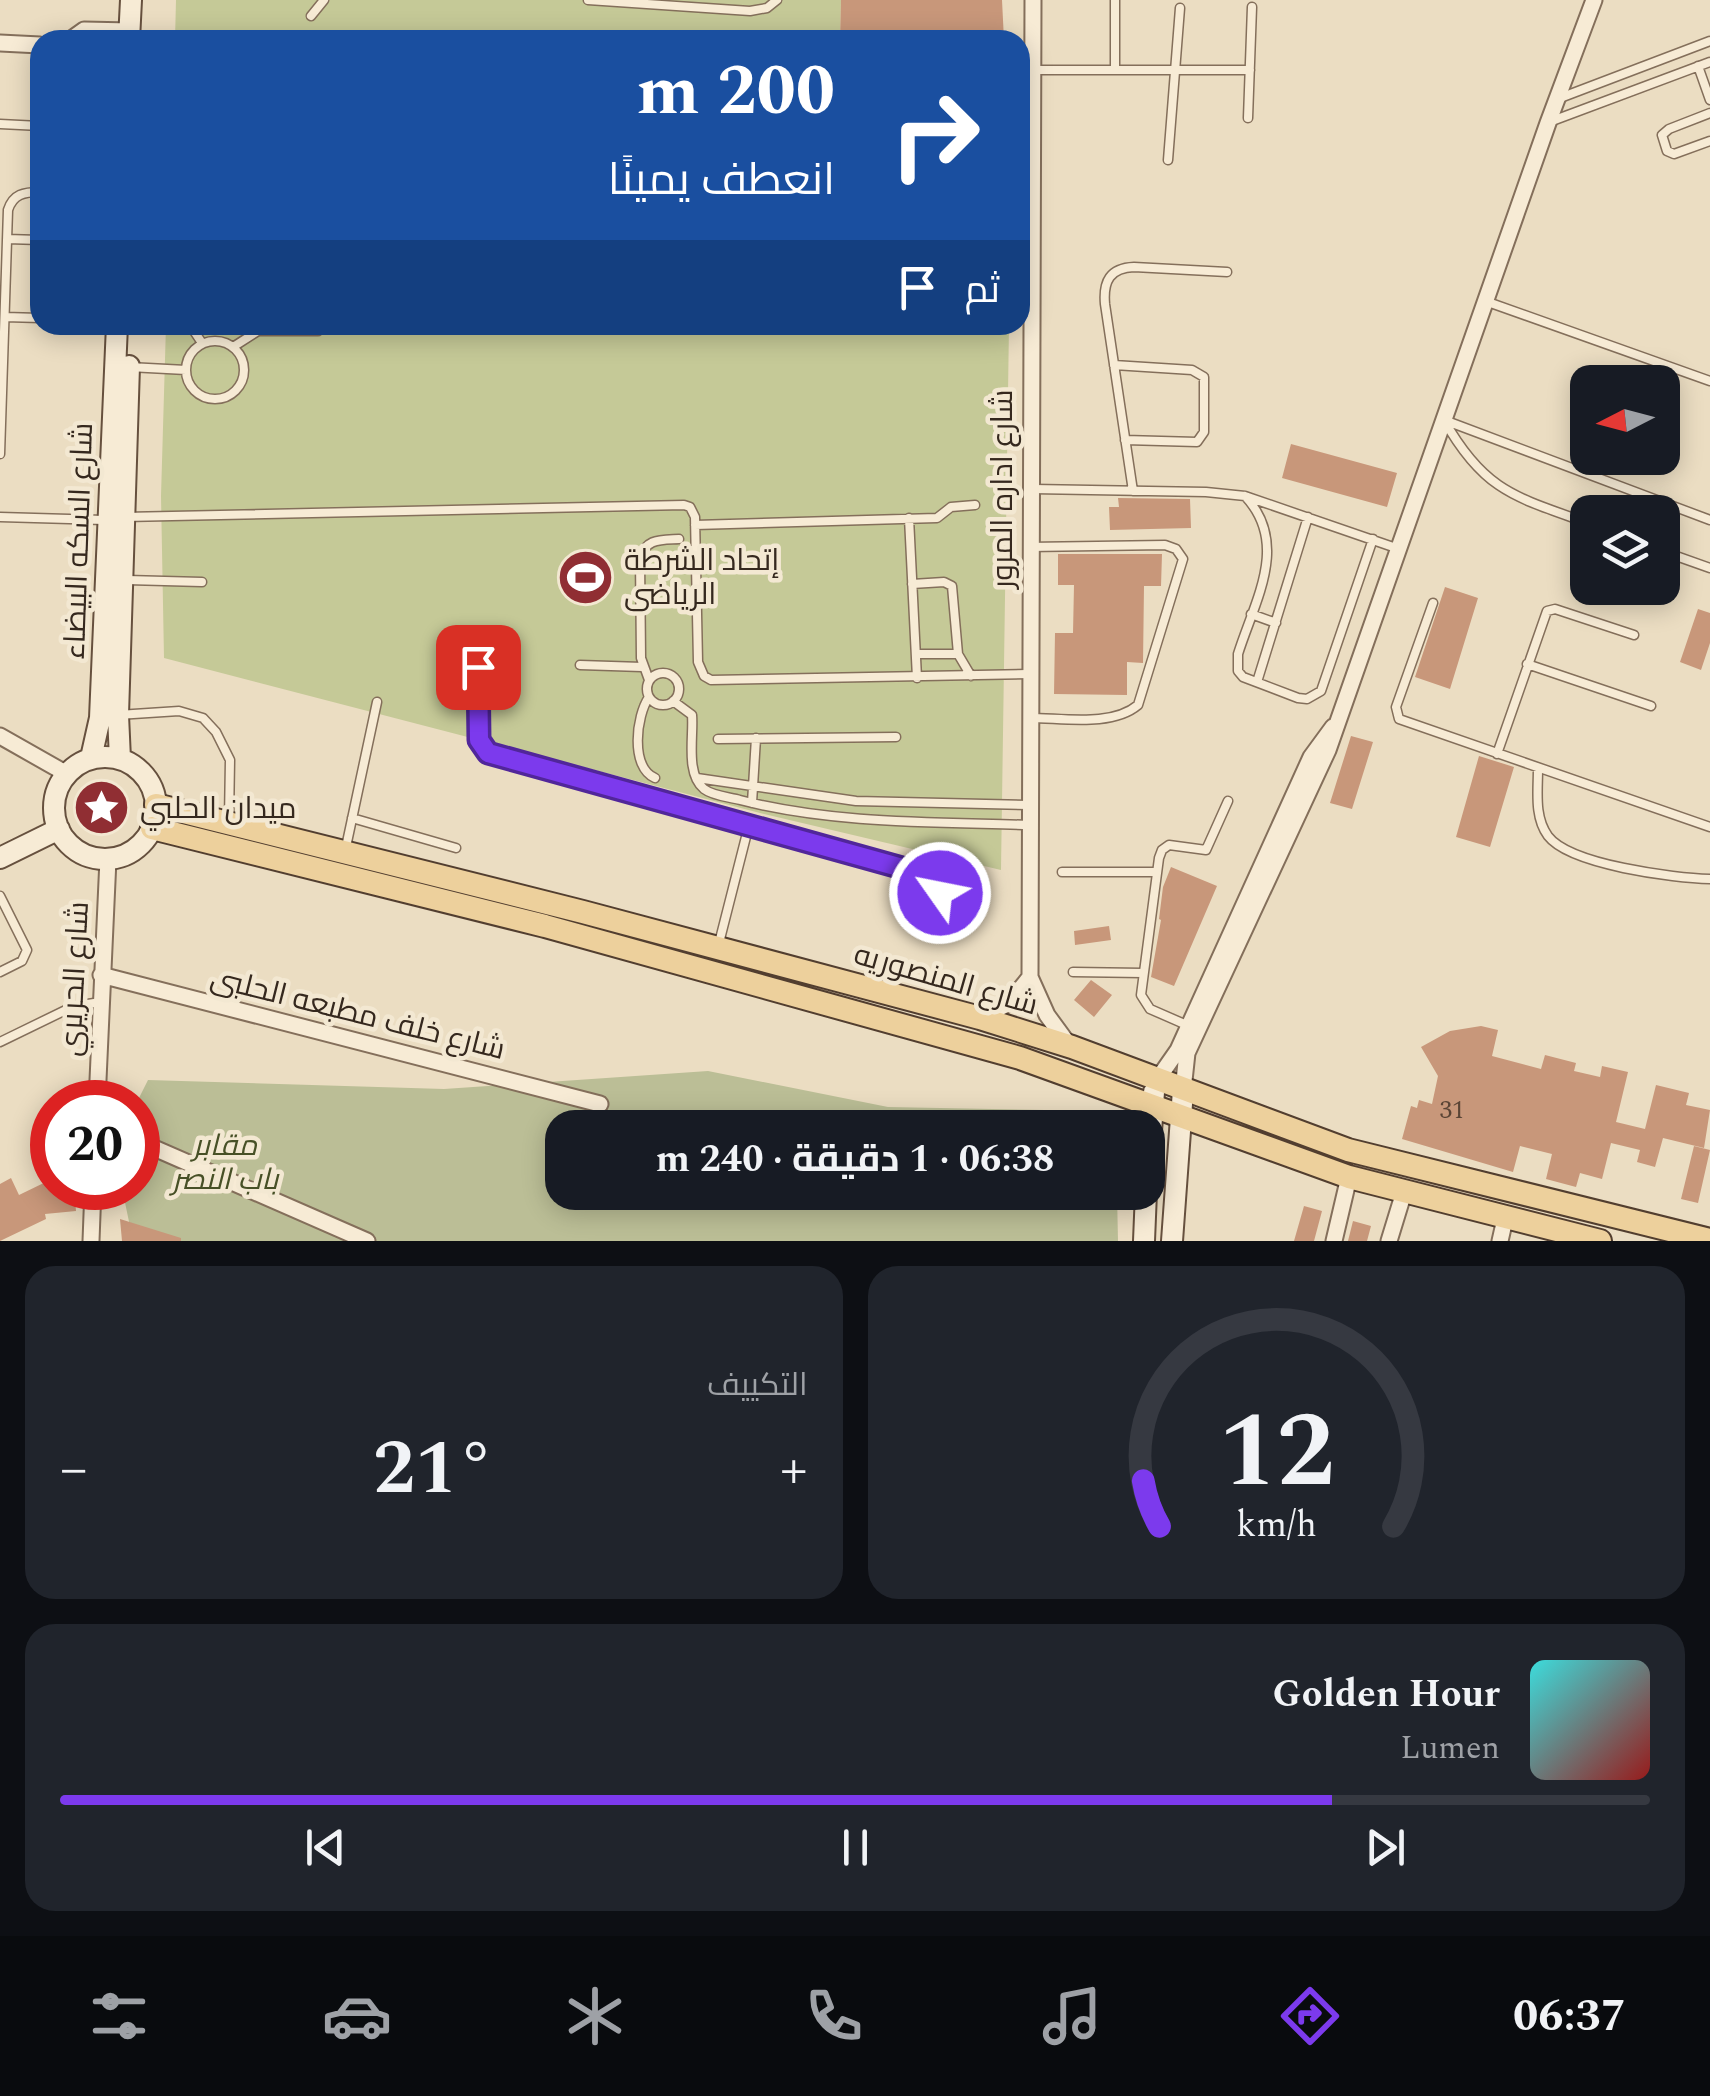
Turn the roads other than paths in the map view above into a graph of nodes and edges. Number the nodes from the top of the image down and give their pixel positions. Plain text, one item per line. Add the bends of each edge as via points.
1 (131, 0) edge
2 (142, 0) edge
3 (324, 0) edge
4 (588, 0) edge
5 (777, 0) edge
6 (1033, 0) edge
7 (1114, 0) edge
8 (1594, 0) edge
9 (1252, 7) dead end
10 (1180, 8) dead end
11 (311, 16) dead end
12 (133, 30) edge
13 (135, 30) edge
14 (1710, 41) edge
15 (0, 43) edge
16 (30, 44) edge
17 (1710, 62) edge
18 (1698, 66) junction
19 (1032, 70) junction
20 (1115, 70) junction
21 (1176, 70) junction
22 (1250, 70) junction
23 (1556, 100) junction
24 (1710, 100) edge
25 (1030, 111) edge
26 (1710, 114) edge
27 (1248, 118) dead end
28 (1548, 123) junction
29 (0, 124) edge
30 (30, 126) edge
31 (1710, 141) edge
32 (1168, 160) dead end
33 (30, 193) edge
34 (30, 242) edge
35 (5, 246) edge
36 (1228, 272) dead end
37 (1486, 301) junction
38 (30, 319) edge
39 (3, 323) edge
40 (117, 335) edge
41 (130, 335) edge
42 (197, 335) edge
43 (251, 335) edge
44 (1026, 335) edge
45 (202, 343) junction
46 (233, 346) junction
47 (1114, 365) junction
48 (129, 367) junction
49 (186, 370) junction
50 (1710, 380) edge
51 (1444, 420) junction
52 (1125, 440) junction
53 (0, 454) edge
54 (1029, 489) junction
55 (1133, 491) junction
56 (1244, 496) junction
57 (974, 506) dead end
58 (0, 517) edge
59 (1308, 517) junction
60 (1570, 517) edge
61 (1709, 517) edge
62 (117, 518) junction
63 (909, 518) junction
64 (695, 525) junction
65 (679, 540) dead end
66 (1372, 540) junction
67 (1029, 547) junction
68 (1399, 548) junction
69 (1680, 557) edge
70 (1710, 568) edge
71 (122, 580) junction
72 (202, 582) dead end
73 (912, 584) junction
74 (1433, 603) dead end
75 (1251, 614) junction
76 (1276, 622) junction
77 (1634, 635) dead end
78 (916, 654) junction
79 (958, 654) junction
80 (1527, 664) junction
81 (580, 665) dead end
82 (478, 667) dead end
83 (642, 667) junction
84 (1029, 674) junction
85 (971, 676) junction
86 (917, 678) junction
87 (649, 680) junction
88 (1257, 682) junction
89 (648, 697) junction
90 (673, 701) junction
91 (377, 702) dead end
92 (1651, 706) dead end
93 (109, 716) junction
94 (1029, 718) junction
95 (1336, 724) junction
96 (0, 736) edge
97 (896, 737) dead end
98 (756, 738) junction
99 (718, 739) dead end
100 (1497, 754) junction
101 (91, 758) junction
102 (120, 758) junction
103 (1538, 769) junction
104 (67, 774) junction
105 (654, 778) dead end
106 (697, 778) junction
107 (753, 786) junction
108 (1228, 801) dead end
109 (752, 803) junction
110 (1028, 805) junction
111 (154, 817) junction
112 (352, 818) junction
113 (749, 825) junction
114 (1029, 825) junction
115 (1710, 827) edge
116 (59, 828) junction
117 (227, 834) junction
118 (456, 848) dead end
119 (0, 858) edge
120 (108, 858) junction
121 (342, 863) junction
122 (1062, 872) dead end
123 (1157, 872) junction
124 (1710, 879) edge
125 (0, 896) edge
126 (934, 935) dead end
127 (718, 949) junction
128 (0, 972) edge
129 (710, 972) junction
130 (1073, 972) dead end
131 (1144, 974) junction
132 (102, 975) junction
133 (1030, 977) junction
134 (100, 1002) junction
135 (980, 1018) junction
136 (1189, 1026) junction
137 (1028, 1032) junction
138 (0, 1042) edge
139 (1072, 1047) junction
140 (1020, 1058) junction
141 (97, 1080) edge
142 (1156, 1080) junction
143 (1184, 1090) junction
144 (600, 1104) dead end
145 (1151, 1107) junction
146 (1151, 1110) edge
147 (1181, 1117) junction
148 (160, 1152) edge
149 (1350, 1177) junction
150 (1404, 1192) junction
151 (92, 1210) edge
152 (1145, 1210) edge
153 (1502, 1230) edge
154 (1644, 1233) edge
155 (1710, 1240) edge
156 (91, 1241) edge
157 (367, 1241) edge
158 (1144, 1241) edge
159 (1172, 1241) edge
160 (1334, 1241) edge
161 (1389, 1241) edge
162 (1600, 1241) edge

1 - 12 street
2 - 13 street
3 - 11 lane
4 - 5 lane via 750,11
6 - 19 street, شارع اداره المرور
7 - 20 lane
8 - 23 street
9 - 22 lane
10 - 21 lane
14 - 23 lane
15 - 16 street
17 - 18 lane
18 - 24 lane
18 - 28 lane
19 - 20 lane
19 - 25 street, شارع اداره المرور
20 - 21 lane
21 - 22 lane
21 - 32 lane
22 - 27 lane
23 - 28 street
26 - 31 lane via 1662,135 1674,154
28 - 37 street
29 - 30 lane
33 - 35 lane via 10,203
34 - 35 lane
35 - 39 lane
36 - 47 lane via 1120,268 1108,276
37 - 50 lane
37 - 51 street
38 - 39 lane
39 - 53 lane
40 - 62 street, شارع السكه البيضاء
41 - 48 street, شارع السكه البيضاء
42 - 45 lane
43 - 46 lane
44 - 54 street, شارع اداره المرور
45 - 46 lane
45 - 49 lane
46 - 49 lane via 244,376 232,394 202,396
47 - 52 lane
47 - 52 lane via 1192,370 1204,377 1204,432 1197,442
48 - 49 lane
48 - 62 street, شارع السكه البيضاء
51 - 60 lane via 1491,482
51 - 61 lane
51 - 68 street
52 - 55 lane
54 - 55 lane
54 - 67 street, شارع اداره المرور
55 - 56 lane
56 - 59 lane
56 - 75 lane via 1269,541
57 - 63 lane
58 - 62 lane
59 - 66 lane
59 - 76 lane
62 - 64 lane via 684,505 694,512
62 - 71 street, شارع السكه البيضاء
62 - 93 street, شارع السكه البيضاء
63 - 64 lane
63 - 73 lane
64 - 86 lane via 698,662 704,676 718,682
65 - 83 lane via 652,542 642,552
66 - 68 lane
66 - 88 lane via 1321,691 1307,699
67 - 84 street, شارع اداره المرور
67 - 94 lane via 1165,545 1183,559 1138,705 1113,718
68 - 95 street
69 - 70 lane
71 - 72 lane
71 - 93 street, شارع السكه البيضاء
73 - 78 lane
73 - 79 lane via 952,586
74 - 100 lane via 1396,713
75 - 76 lane
75 - 88 lane via 1236,662 1243,677
76 - 88 lane
77 - 80 lane via 1547,611
78 - 79 lane
78 - 86 lane
79 - 85 lane
80 - 92 lane
80 - 100 lane
81 - 83 lane
82 - 113 lane via 479,740 488,753
83 - 87 lane
84 - 85 lane
84 - 94 street, شارع اداره المرور
85 - 86 lane
87 - 89 lane
87 - 90 lane via 660,673 674,677 679,689
89 - 90 lane via 660,704
89 - 105 lane via 640,716 640,762
90 - 106 lane via 692,715
91 - 112 lane
93 - 101 street, شارع السكه البيضاء
93 - 102 street, شارع السكه البيضاء
93 - 117 lane via 179,710 216,732 230,760
94 - 110 street, شارع اداره المرور
95 - 136 street via 1311,757
95 - 143 street via 1188,1054
96 - 104 street
97 - 98 lane
98 - 99 lane
98 - 107 lane
100 - 103 lane
101 - 102 street
101 - 104 street
102 - 111 street via 149,781
103 - 115 lane
103 - 124 lane via 1538,808 1550,840 1642,874
104 - 116 street via 55,800
106 - 107 lane
106 - 109 lane via 710,792
107 - 109 lane
107 - 110 lane via 856,802
108 - 123 lane via 1209,848 1169,845
109 - 114 lane via 907,822
110 - 114 street, شارع اداره المرور
111 - 117 main road, شارع المنصوريه
111 - 120 street via 134,850
112 - 118 lane
112 - 121 lane
113 - 126 lane via 931,876 940,893
113 - 127 lane
114 - 133 street, شارع اداره المرور
116 - 119 street
116 - 120 street via 79,851
117 - 121 main road, شارع المنصوريه
120 - 132 street, شارع الحريري
121 - 127 main road, شارع المنصوريه
121 - 129 main road, شارع المنصوريه
122 - 123 lane
123 - 131 lane
125 - 128 lane via 27,950 22,961
127 - 129 main road
127 - 135 main road, شارع المنصوريه
129 - 140 main road, شارع المنصوريه
130 - 131 lane
131 - 136 lane via 1144,1003
132 - 134 street, شارع الحريري
132 - 144 street, شارع خلف مطبعه الحلبى
133 - 135 street via 1009,1003
133 - 139 street, شارع اداره المرور
134 - 138 lane via 74,1006
134 - 141 street, شارع الحريري
135 - 137 main road, شارع المنصوريه
136 - 142 street
137 - 139 main road, شارع المنصوريه
137 - 140 main road
139 - 142 main road, شارع المنصوريه
140 - 145 main road, شارع المنصوريه
142 - 143 main road, شارع المنصوريه
142 - 145 street
143 - 147 street
143 - 154 main road, شارع المنصوريه via 1348,1150
145 - 146 street
145 - 147 main road, شارع المنصوريه
147 - 149 main road, شارع المنصوريه
147 - 159 street
148 - 157 street
149 - 150 main road, شارع المنصوريه
149 - 160 street
150 - 153 main road, شارع المنصوريه
150 - 161 street
151 - 156 street
152 - 158 street
153 - 162 main road, شارع المنصوريه
154 - 155 main road, شارع المنصوريه

